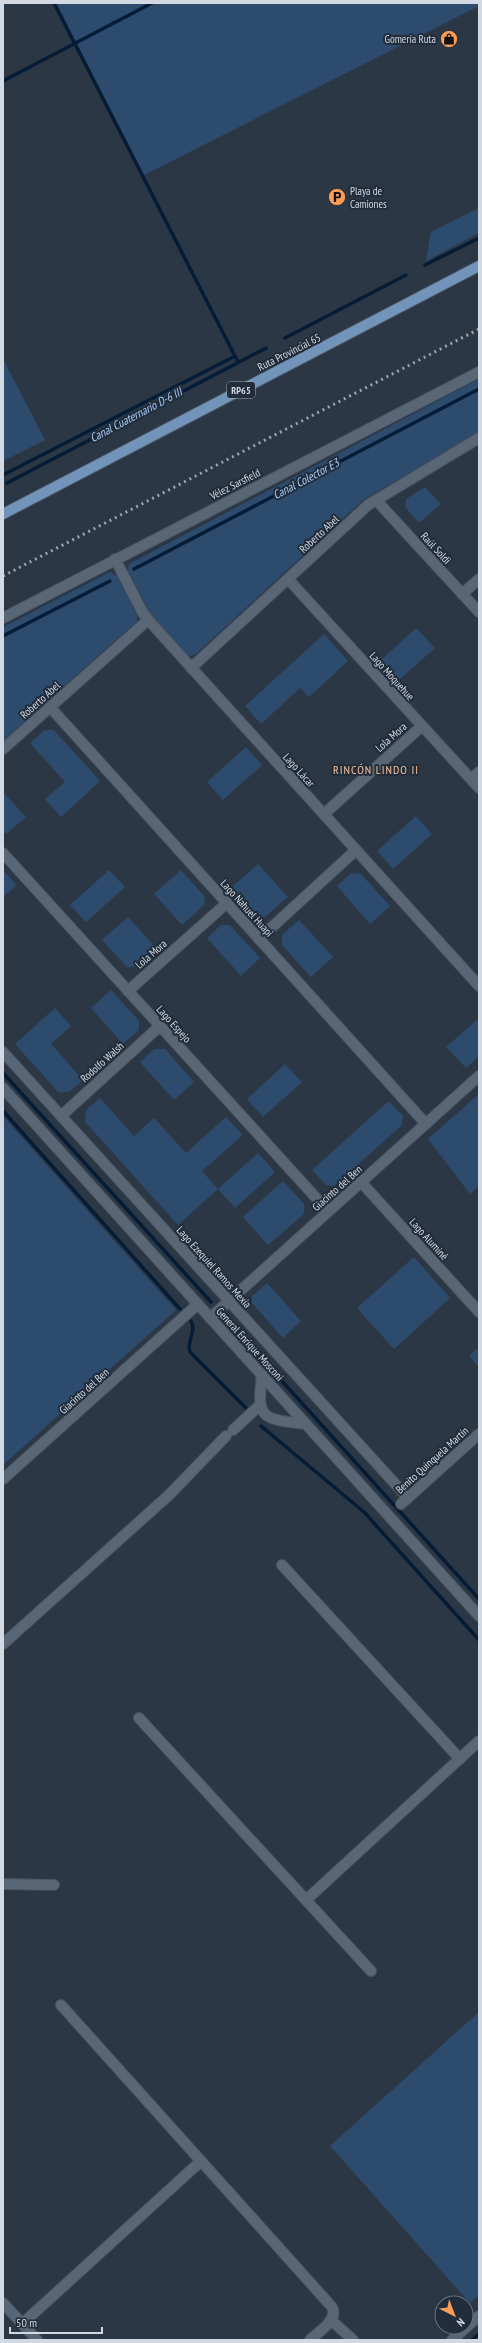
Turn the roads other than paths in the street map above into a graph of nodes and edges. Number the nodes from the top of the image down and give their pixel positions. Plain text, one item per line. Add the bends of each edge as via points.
1 (479, 266) edge
2 (479, 372) edge
3 (479, 438) edge
4 (376, 500) junction
5 (3, 514) edge
6 (115, 560) junction
7 (288, 579) junction
8 (479, 579) edge
9 (462, 594) junction
10 (479, 612) edge
11 (3, 618) edge
12 (148, 620) junction
13 (191, 668) junction
14 (50, 707) junction
15 (422, 726) junction
16 (3, 750) edge
17 (479, 772) edge
18 (471, 779) junction
19 (479, 788) edge
20 (324, 814) junction
21 (356, 850) junction
22 (3, 853) edge
23 (227, 903) junction
24 (259, 939) junction
25 (479, 986) edge
26 (128, 990) junction
27 (160, 1026) junction
28 (3, 1052) edge
29 (479, 1076) edge
30 (3, 1088) edge
31 (61, 1116) junction
32 (426, 1124) junction
33 (361, 1182) junction
34 (328, 1211) junction
35 (229, 1301) junction
36 (198, 1304) junction
37 (479, 1312) edge
38 (210, 1318) junction
39 (262, 1375) junction
40 (260, 1406) junction
41 (306, 1424) junction
42 (479, 1434) edge
43 (3, 1479) edge
44 (404, 1501) joint
45 (282, 1565) dead end
46 (479, 1616) edge
47 (3, 1644) edge
48 (139, 1718) dead end
49 (479, 1742) edge
50 (460, 1759) junction
51 (3, 1884) edge
52 (54, 1885) dead end
53 (306, 1900) junction
54 (372, 1971) dead end
55 (61, 2005) dead end
56 (201, 2161) junction
57 (3, 2303) edge
58 (479, 2316) edge
59 (331, 2320) junction
60 (22, 2324) junction
61 (37, 2340) edge
62 (310, 2340) edge
63 (352, 2340) edge
64 (452, 2340) edge

1 - 5 main road, Ruta Provincial 65 / RP65
2 - 6 street, Vélez Sarsfield
3 - 4 street, Roberto Abel
4 - 7 street, Roberto Abel
4 - 9 street, Raúl Soldi
6 - 11 street, Vélez Sarsfield
6 - 12 street, Lago Lácar
7 - 13 street, Roberto Abel
7 - 15 street, Lago Moquehue
8 - 9 street
9 - 10 street, Raúl Soldi
12 - 13 street, Lago Lácar
12 - 14 street, Roberto Abel
13 - 20 street, Lago Lácar
14 - 16 street, Roberto Abel
14 - 23 street, Lago Nahuel Huapi
15 - 18 street, Lago Moquehue
15 - 20 street, Lola Mora
17 - 18 street
18 - 19 street, Lago Moquehue
20 - 21 street, Lago Lácar
21 - 24 street
21 - 25 street, Lago Lácar
22 - 26 street, Lago Espejo
23 - 24 street, Lago Nahuel Huapi
23 - 26 street, Lola Mora
24 - 32 street, Lago Nahuel Huapi
26 - 27 street, Lago Espejo
27 - 31 street, Rodolfo Walsh
27 - 34 street, Lago Espejo
28 - 31 street, Lago Ezequiel Ramos Mexía
29 - 32 street, Giacinto del Ben
30 - 36 street, General Enrique Mosconi
31 - 35 street, Lago Ezequiel Ramos Mexía
32 - 33 street, Giacinto del Ben
33 - 34 street, Giacinto del Ben
33 - 37 street, Lago Aluminé
34 - 35 street, Giacinto del Ben
35 - 38 street, Giacinto del Ben
35 - 44 street, Lago Ezequiel Ramos Mexía
36 - 38 street, General Enrique Mosconi
36 - 43 street, Giacinto del Ben
38 - 39 street, General Enrique Mosconi
39 - 40 street
39 - 41 street, General Enrique Mosconi
40 - 41 street via 272,1419
40 - 47 street via 229,1433 169,1495
41 - 46 street, General Enrique Mosconi
42 - 44 street, Benito Quinquela Martín
45 - 50 street
48 - 53 street
49 - 50 street
50 - 53 street
51 - 52 street
53 - 54 street
55 - 56 street
56 - 59 street via 330,2304 334,2313
56 - 60 street
57 - 60 street
58 - 64 street
59 - 62 street
59 - 63 street
60 - 61 street

